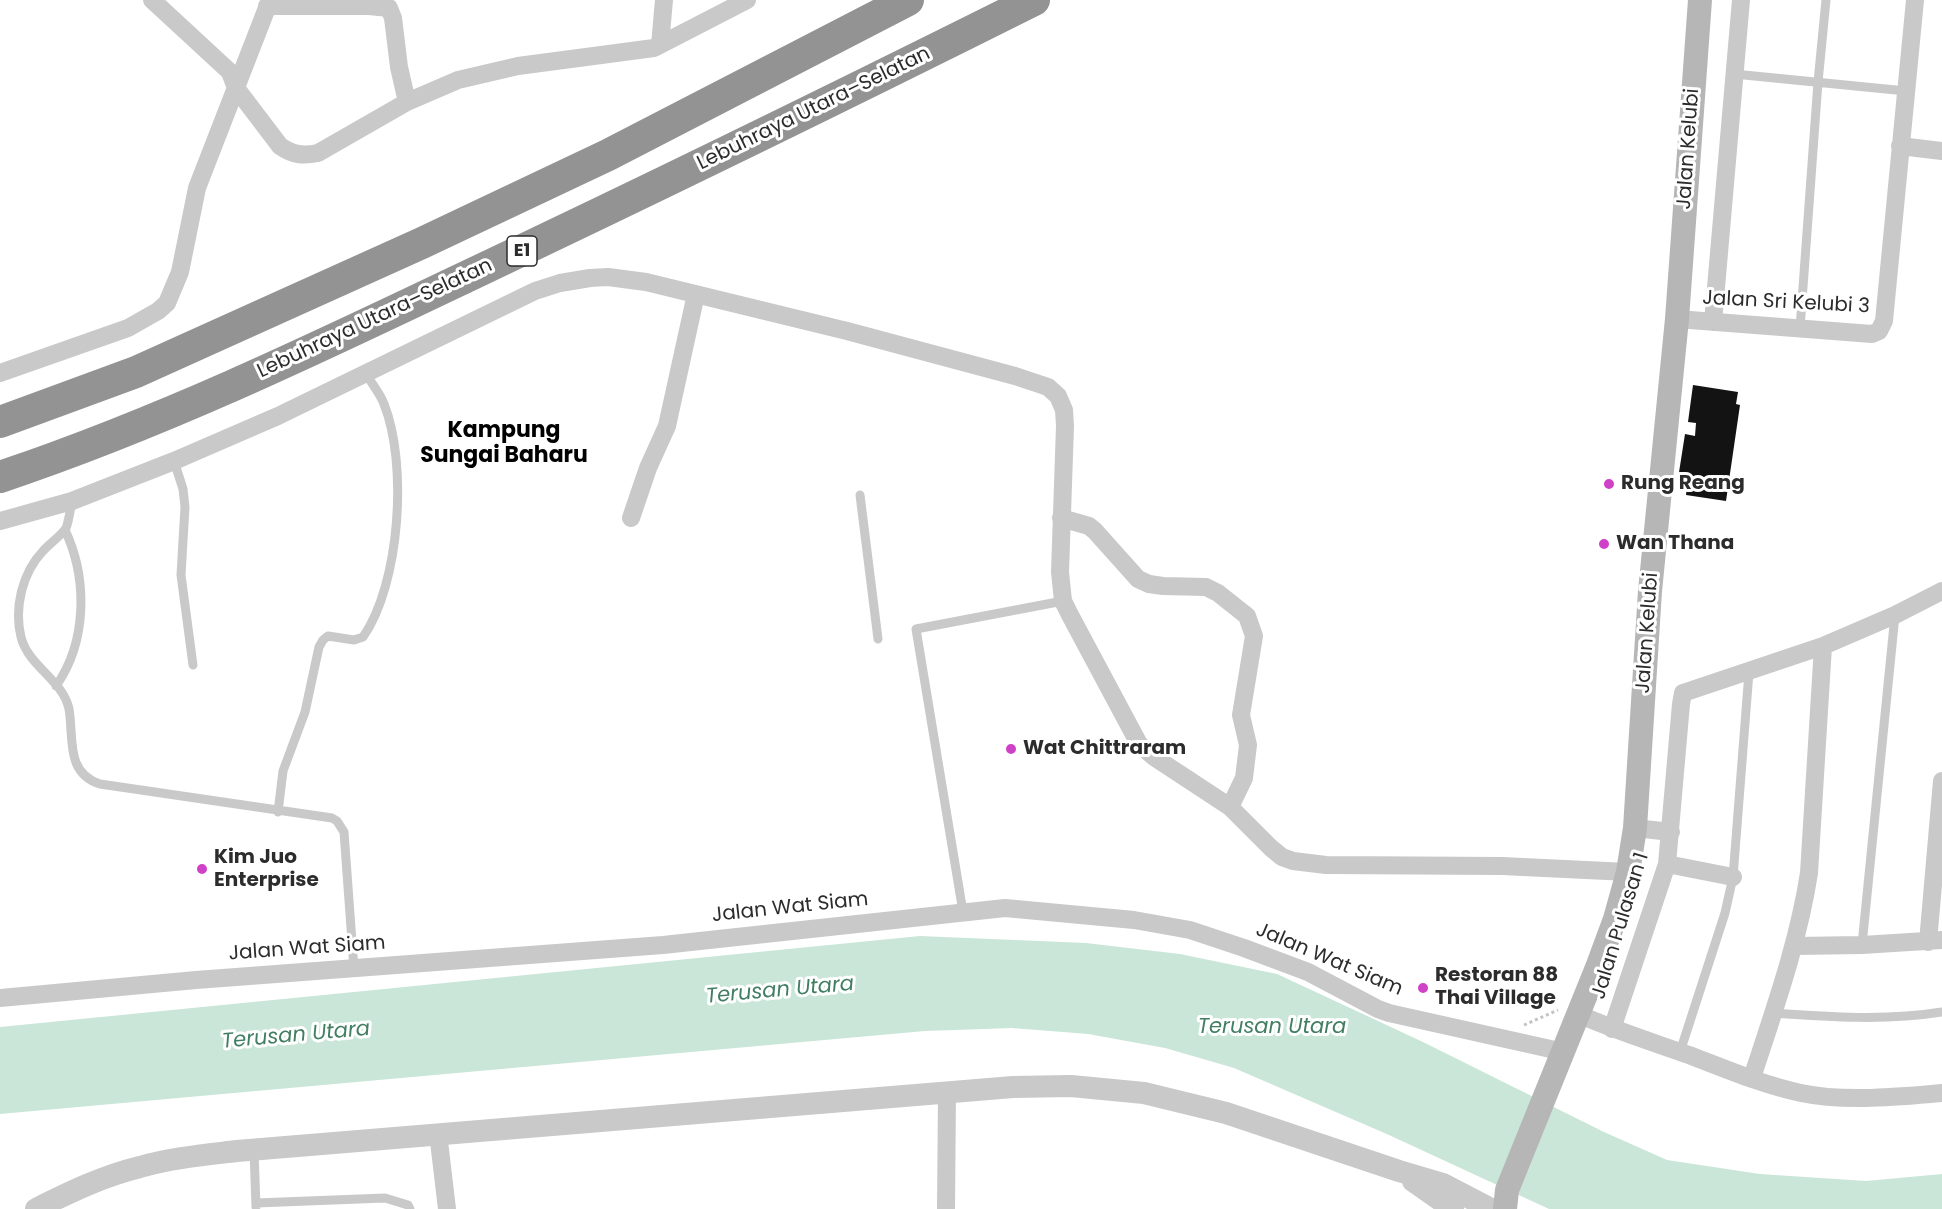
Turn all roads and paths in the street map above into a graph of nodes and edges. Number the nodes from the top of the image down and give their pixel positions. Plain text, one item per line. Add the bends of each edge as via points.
1 (152, 0) edge
2 (664, 0) edge
3 (747, 0) edge
4 (908, 0) edge
5 (1034, 0) edge
6 (1700, 0) edge
7 (1741, 0) edge
8 (1826, 0) edge
9 (1915, 0) edge
10 (268, 3) edge
11 (987, 11) edge
12 (660, 45) junction
13 (1734, 74) junction
14 (1818, 82) junction
15 (236, 88) junction
16 (1906, 91) junction
17 (407, 102) junction
18 (1900, 146) junction
19 (1942, 151) edge
20 (696, 294) junction
21 (1677, 319) junction
22 (1713, 322) junction
23 (1800, 328) junction
24 (365, 372) junction
25 (0, 373) edge
26 (0, 422) edge
27 (174, 461) junction
28 (0, 477) edge
29 (860, 495) dead end
30 (72, 501) junction
31 (631, 518) dead end
32 (1061, 518) junction
33 (0, 521) edge
34 (65, 530) junction
35 (1942, 591) edge
36 (1063, 601) junction
37 (1895, 615) junction
38 (879, 639) dead end
39 (1823, 646) junction
40 (193, 665) dead end
41 (1749, 672) junction
42 (56, 686) junction
43 (1942, 781) edge
44 (1230, 807) junction
45 (278, 812) junction
46 (1635, 828) junction
47 (1671, 832) junction
48 (1667, 864) junction
49 (1628, 872) junction
50 (1733, 877) junction
51 (963, 912) junction
52 (1935, 941) edge
53 (1862, 945) junction
54 (1795, 946) junction
55 (354, 969) junction
56 (0, 998) edge
57 (1942, 1012) edge
58 (1773, 1013) junction
59 (1578, 1014) junction
60 (1612, 1029) junction
61 (1501, 1037) junction
62 (1564, 1052) junction
63 (1680, 1052) junction
64 (1752, 1078) junction
65 (947, 1092) junction
66 (1942, 1093) edge
67 (438, 1133) junction
68 (254, 1150) junction
69 (1399, 1171) junction
70 (1498, 1203) edge
71 (256, 1206) edge
72 (36, 1209) edge
73 (410, 1209) edge
74 (447, 1209) edge
75 (946, 1209) edge
76 (1453, 1209) edge

1 - 15 street via 230,72
2 - 12 street
3 - 12 street
4 - 26 highway via 608,155 422,243 136,372
5 - 11 highway, Lebuhraya Utara–Selatan / E1
6 - 21 main road, Jalan Kelubi
7 - 13 street
8 - 14 lane
9 - 16 street
10 - 15 street
10 - 17 street via 389,8
11 - 28 highway, Lebuhraya Utara–Selatan / E1 via 633,199 160,416
12 - 17 street via 498,69 458,80
13 - 14 lane
13 - 22 street
14 - 16 lane
14 - 23 lane
15 - 17 street via 280,146 296,154 318,153
15 - 25 street via 197,188 177,285 167,303 128,328
16 - 18 street
18 - 19 street
18 - 23 street, Jalan Sri Kelubi 3 via 1884,321 1879,331 1872,334
20 - 24 street via 608,277 560,283 535,291
20 - 31 street via 667,426
20 - 32 street via 1048,387 1058,396 1065,418
21 - 22 street, Jalan Sri Kelubi 3
21 - 46 main road, Jalan Kelubi via 1650,591
22 - 23 street, Jalan Sri Kelubi 3
24 - 27 street via 278,416
24 - 45 lane via 384,402 397,465 395,526 387,581 363,637 354,640 328,636 323,640 283,771
27 - 30 street
27 - 40 lane via 185,507 181,575
29 - 38 lane
30 - 33 street
30 - 34 lane
32 - 36 street
32 - 44 street via 1095,531 1138,579 1163,586 1206,587 1247,616 1254,636 1241,715 1248,745 1244,778
34 - 42 lane via 78,568 80,615 72,658
34 - 42 lane via 28,571 19,611 20,636 26,651
35 - 37 street
36 - 44 street via 1139,744
36 - 51 lane via 916,629
37 - 39 street
37 - 53 lane
39 - 41 street
39 - 54 street via 1809,873
41 - 47 street, Jalan Pulasan 1 via 1683,693
41 - 50 lane
42 - 45 lane via 66,699 76,765 89,781
43 - 52 street
44 - 49 street via 1271,848 1293,861
45 - 55 lane via 332,818 344,831
46 - 47 street
46 - 49 main road, Jalan Kelubi
47 - 48 street, Jalan Pulasan 1
48 - 50 street
48 - 60 street, Jalan Pulasan 1
49 - 59 main road, Jalan Kelubi
50 - 63 lane
51 - 55 street, Jalan Wat Siam via 663,945
51 - 61 street, Jalan Wat Siam via 1005,908 1182,928 1308,972 1378,1010
52 - 53 street
53 - 54 street
54 - 58 street
55 - 56 street, Jalan Wat Siam
57 - 58 lane via 1828,1017
58 - 64 street
59 - 60 street
59 - 61 path via 1557,1010
59 - 62 main road, Jalan Kelubi
60 - 63 street
61 - 62 street, Jalan Wat Siam
62 - 70 main road, Jalan Kelubi
63 - 64 street
64 - 66 street via 1802,1093 1846,1097 1896,1098
65 - 67 street
65 - 69 street via 1071,1086 1144,1093 1226,1113
65 - 75 street
67 - 68 street
67 - 74 street
68 - 71 lane
68 - 72 street via 139,1167 84,1185
69 - 70 street
69 - 76 street
71 - 73 lane via 385,1198

